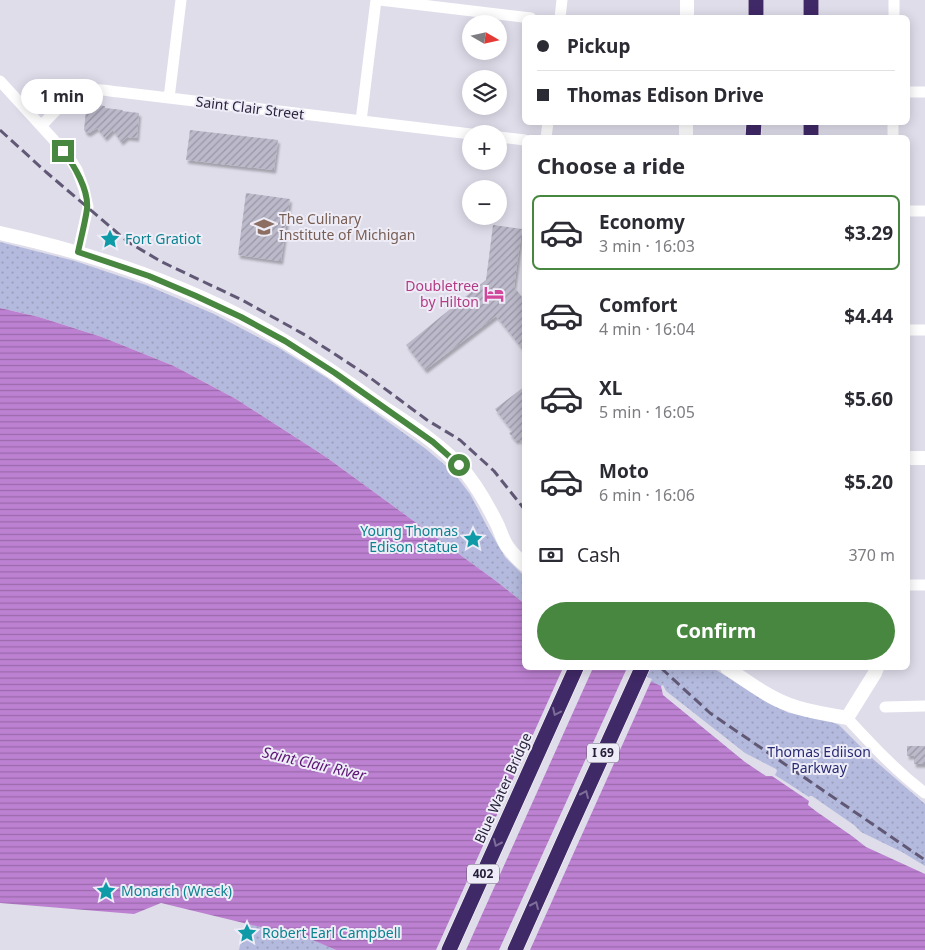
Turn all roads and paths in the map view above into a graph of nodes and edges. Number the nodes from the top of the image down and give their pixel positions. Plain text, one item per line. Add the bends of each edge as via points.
1 (181, 0) edge
2 (376, 0) edge
3 (380, 0) edge
4 (562, 0) edge
5 (687, 0) edge
6 (756, 0) edge
7 (811, 0) edge
8 (894, 0) edge
9 (560, 15) edge
10 (687, 15) edge
11 (756, 15) edge
12 (811, 15) edge
13 (894, 15) edge
14 (522, 17) edge
15 (0, 81) edge
16 (910, 92) edge
17 (925, 92) edge
18 (169, 98) junction
19 (361, 121) junction
20 (41, 126) junction
21 (462, 133) edge
22 (507, 138) edge
23 (522, 140) edge
24 (910, 211) edge
25 (925, 211) edge
26 (0, 233) edge
27 (78, 252) junction
28 (910, 330) edge
29 (925, 330) edge
30 (910, 458) edge
31 (925, 458) edge
32 (522, 562) edge
33 (910, 585) edge
34 (925, 585) edge
35 (575, 670) edge
36 (641, 670) edge
37 (730, 670) edge
38 (876, 670) edge
39 (925, 706) edge
40 (885, 707) dead end
41 (847, 718) junction
42 (925, 793) edge
43 (449, 950) edge
44 (515, 950) edge

1 - 18 street
2 - 19 street
3 - 14 street
4 - 9 street
5 - 10 street
6 - 11 highway
7 - 12 highway
8 - 13 street
15 - 20 street
16 - 17 street
18 - 19 street, Saint Clair Street
18 - 20 street, Saint Clair Street via 90,90 68,99
19 - 21 street, Saint Clair Street
20 - 27 street via 72,162 84,189 88,207
22 - 23 street
24 - 25 street
26 - 27 street
27 - 32 street via 149,276 218,305 285,341 335,373 433,442 459,465 474,483 507,546
28 - 29 street
30 - 31 street
33 - 34 street
35 -> 43 highway, Blue Water Bridge / 402
44 -> 36 highway, I 69
37 - 41 street via 788,705
38 - 41 street
39 - 40 street
41 - 42 street

